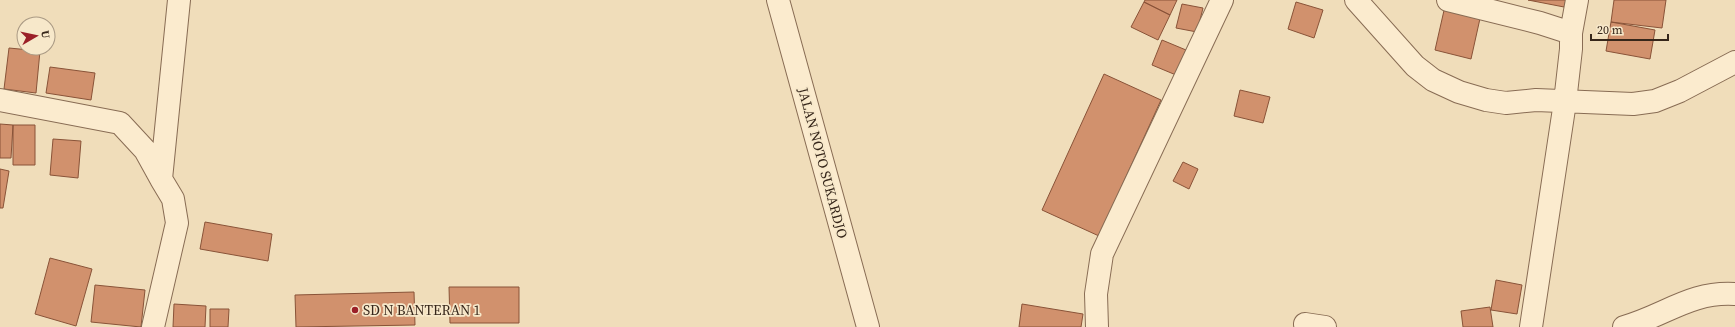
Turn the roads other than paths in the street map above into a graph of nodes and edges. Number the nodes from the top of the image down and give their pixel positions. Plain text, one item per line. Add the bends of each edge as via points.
1 (179, 0) edge
2 (778, 0) edge
3 (1222, 0) edge
4 (1356, 0) edge
5 (1448, 0) edge
6 (1577, 0) edge
7 (1571, 33) junction
8 (1735, 62) edge
9 (0, 100) edge
10 (1565, 102) junction
11 (160, 180) junction
12 (1735, 294) edge
13 (153, 327) edge
14 (868, 327) edge
15 (1097, 327) edge
16 (1531, 327) edge
17 (1624, 327) edge

1 - 11 street
2 - 14 street, JALAN NOTO SUKARDJO
3 - 15 street via 1102,254 1096,294
4 - 10 street via 1415,66 1433,80 1459,92 1486,100 1506,103 1536,100
5 - 7 street
6 - 7 street
7 - 10 street
8 - 10 street via 1655,101 1633,104
9 - 11 street via 120,123 145,150
10 - 16 street
11 - 13 street via 173,199 177,223
12 - 17 street via 1718,293 1682,303 1637,324

